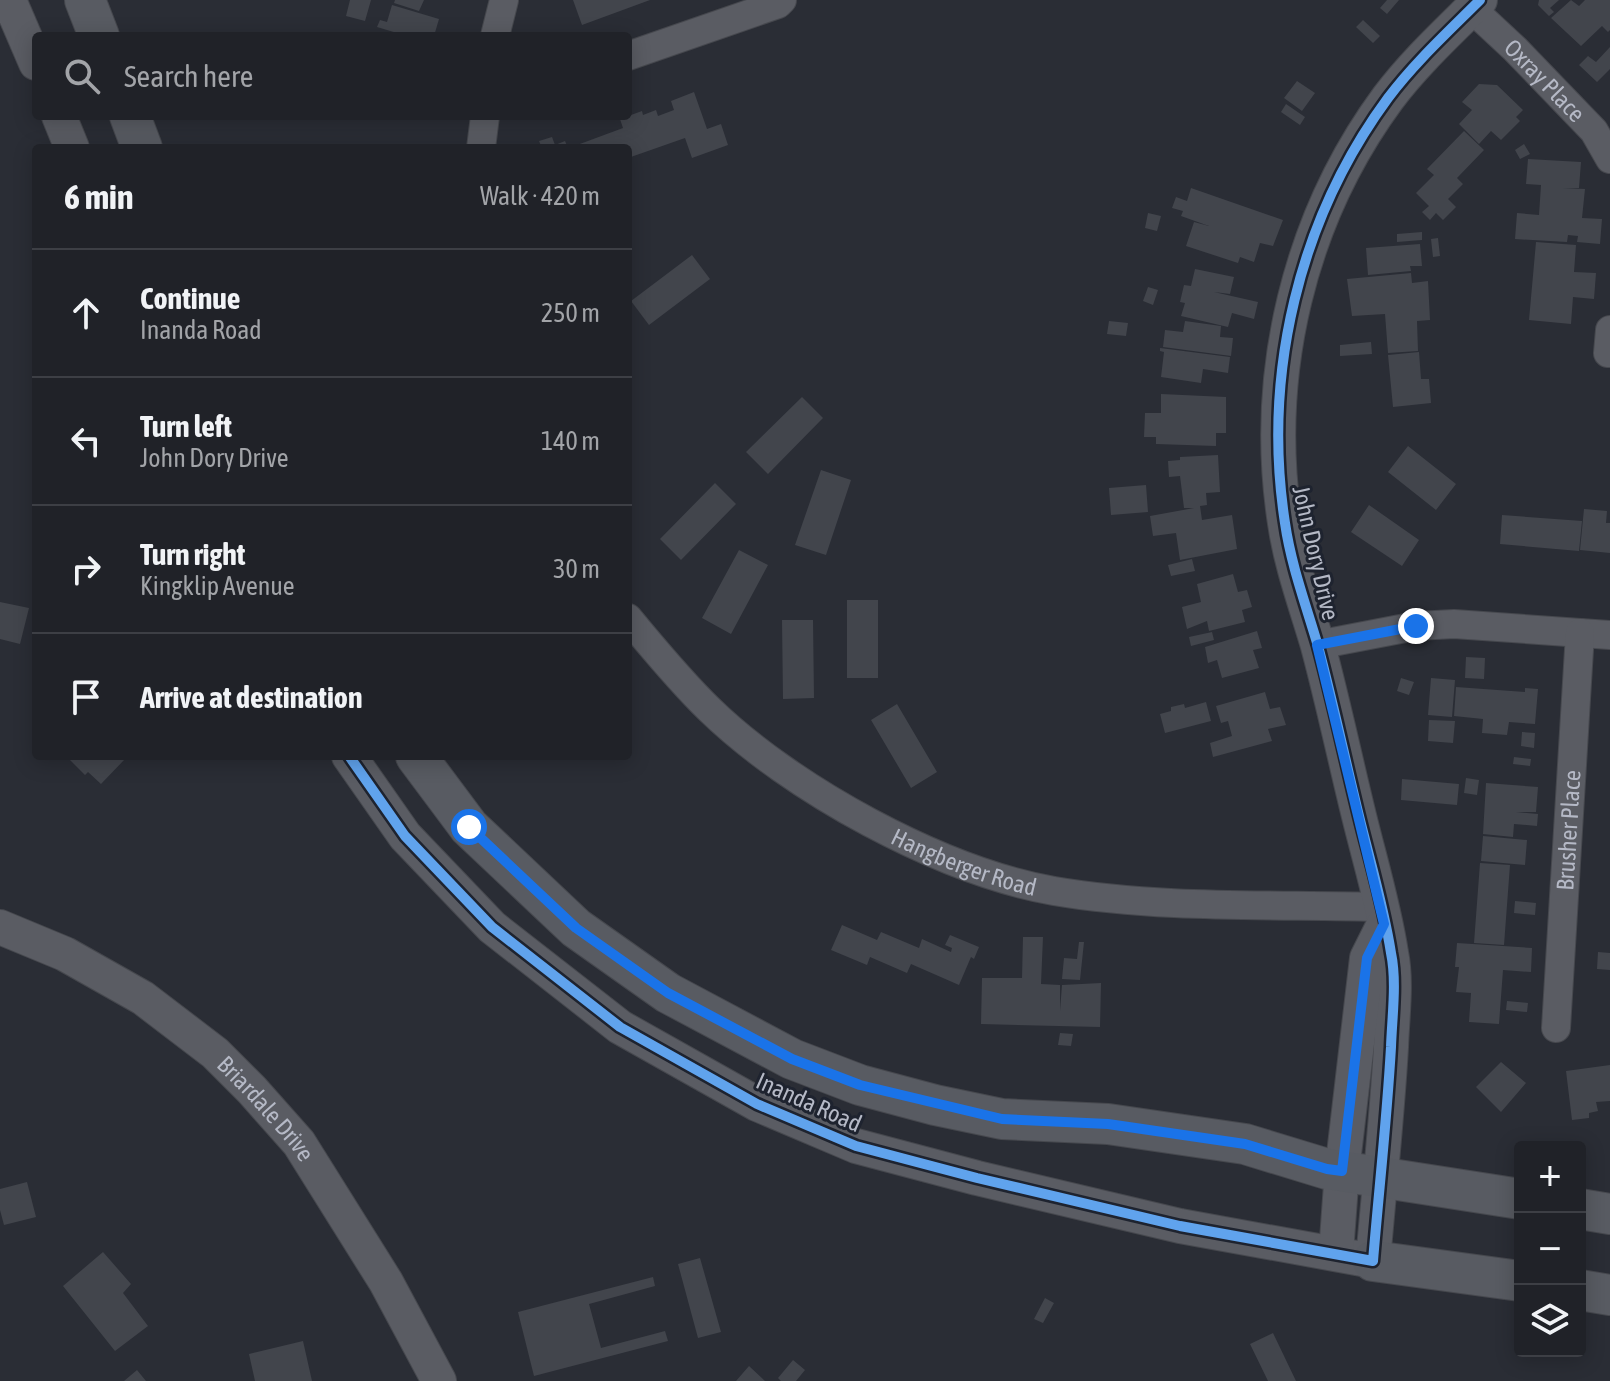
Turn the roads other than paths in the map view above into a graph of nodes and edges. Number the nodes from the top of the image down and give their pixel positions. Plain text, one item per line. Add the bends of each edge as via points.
1 (9, 0) edge
2 (85, 0) edge
3 (504, 0) edge
4 (782, 0) edge
5 (1476, 4) edge
6 (97, 32) edge
7 (496, 32) edge
8 (32, 54) edge
9 (632, 55) edge
10 (61, 120) edge
11 (132, 120) edge
12 (484, 120) edge
13 (70, 144) edge
14 (140, 144) edge
15 (482, 144) edge
16 (1610, 159) edge
17 (632, 623) edge
18 (1580, 633) junction
19 (1610, 635) edge
20 (1317, 645) junction
21 (352, 760) edge
22 (419, 760) edge
23 (1383, 916) junction
24 (0, 927) edge
25 (1556, 1028) dead end
26 (1361, 1174) junction
27 (1514, 1198) edge
28 (1586, 1210) edge
29 (1610, 1214) edge
30 (1355, 1257) junction
31 (1514, 1280) edge
32 (1586, 1291) edge
33 (1610, 1295) edge
34 (439, 1381) edge

1 - 8 street
2 - 6 main road
3 - 7 street
4 - 9 street
5 - 16 street, Oxray Place via 1586,123
5 - 20 street, John Dory Drive via 1390,95 1359,140 1325,207 1289,315 1278,413 1278,471 1285,526
10 - 13 street
11 - 14 main road
12 - 15 street
17 - 23 street, Hangberger Road via 709,710 757,751 816,791 938,855 1052,890
18 - 19 street
18 - 20 street via 1454,624
18 - 25 street, Brusher Place
20 - 23 street, John Dory Drive
21 - 30 street, Inanda Road via 405,836 492,927 620,1027 757,1104 856,1146 977,1178 1165,1222
22 - 26 main road, Inanda Road via 469,827 576,928 668,993 792,1059 860,1085 1002,1119 1108,1124 1245,1144
23 - 26 street via 1367,958
24 - 34 street, Briardale Drive via 65,954 143,998 215,1053 252,1090 299,1143 386,1282
26 - 27 main road, Inanda Road
26 - 30 street
28 - 29 main road
30 - 31 main road, Inanda Road
32 - 33 main road

